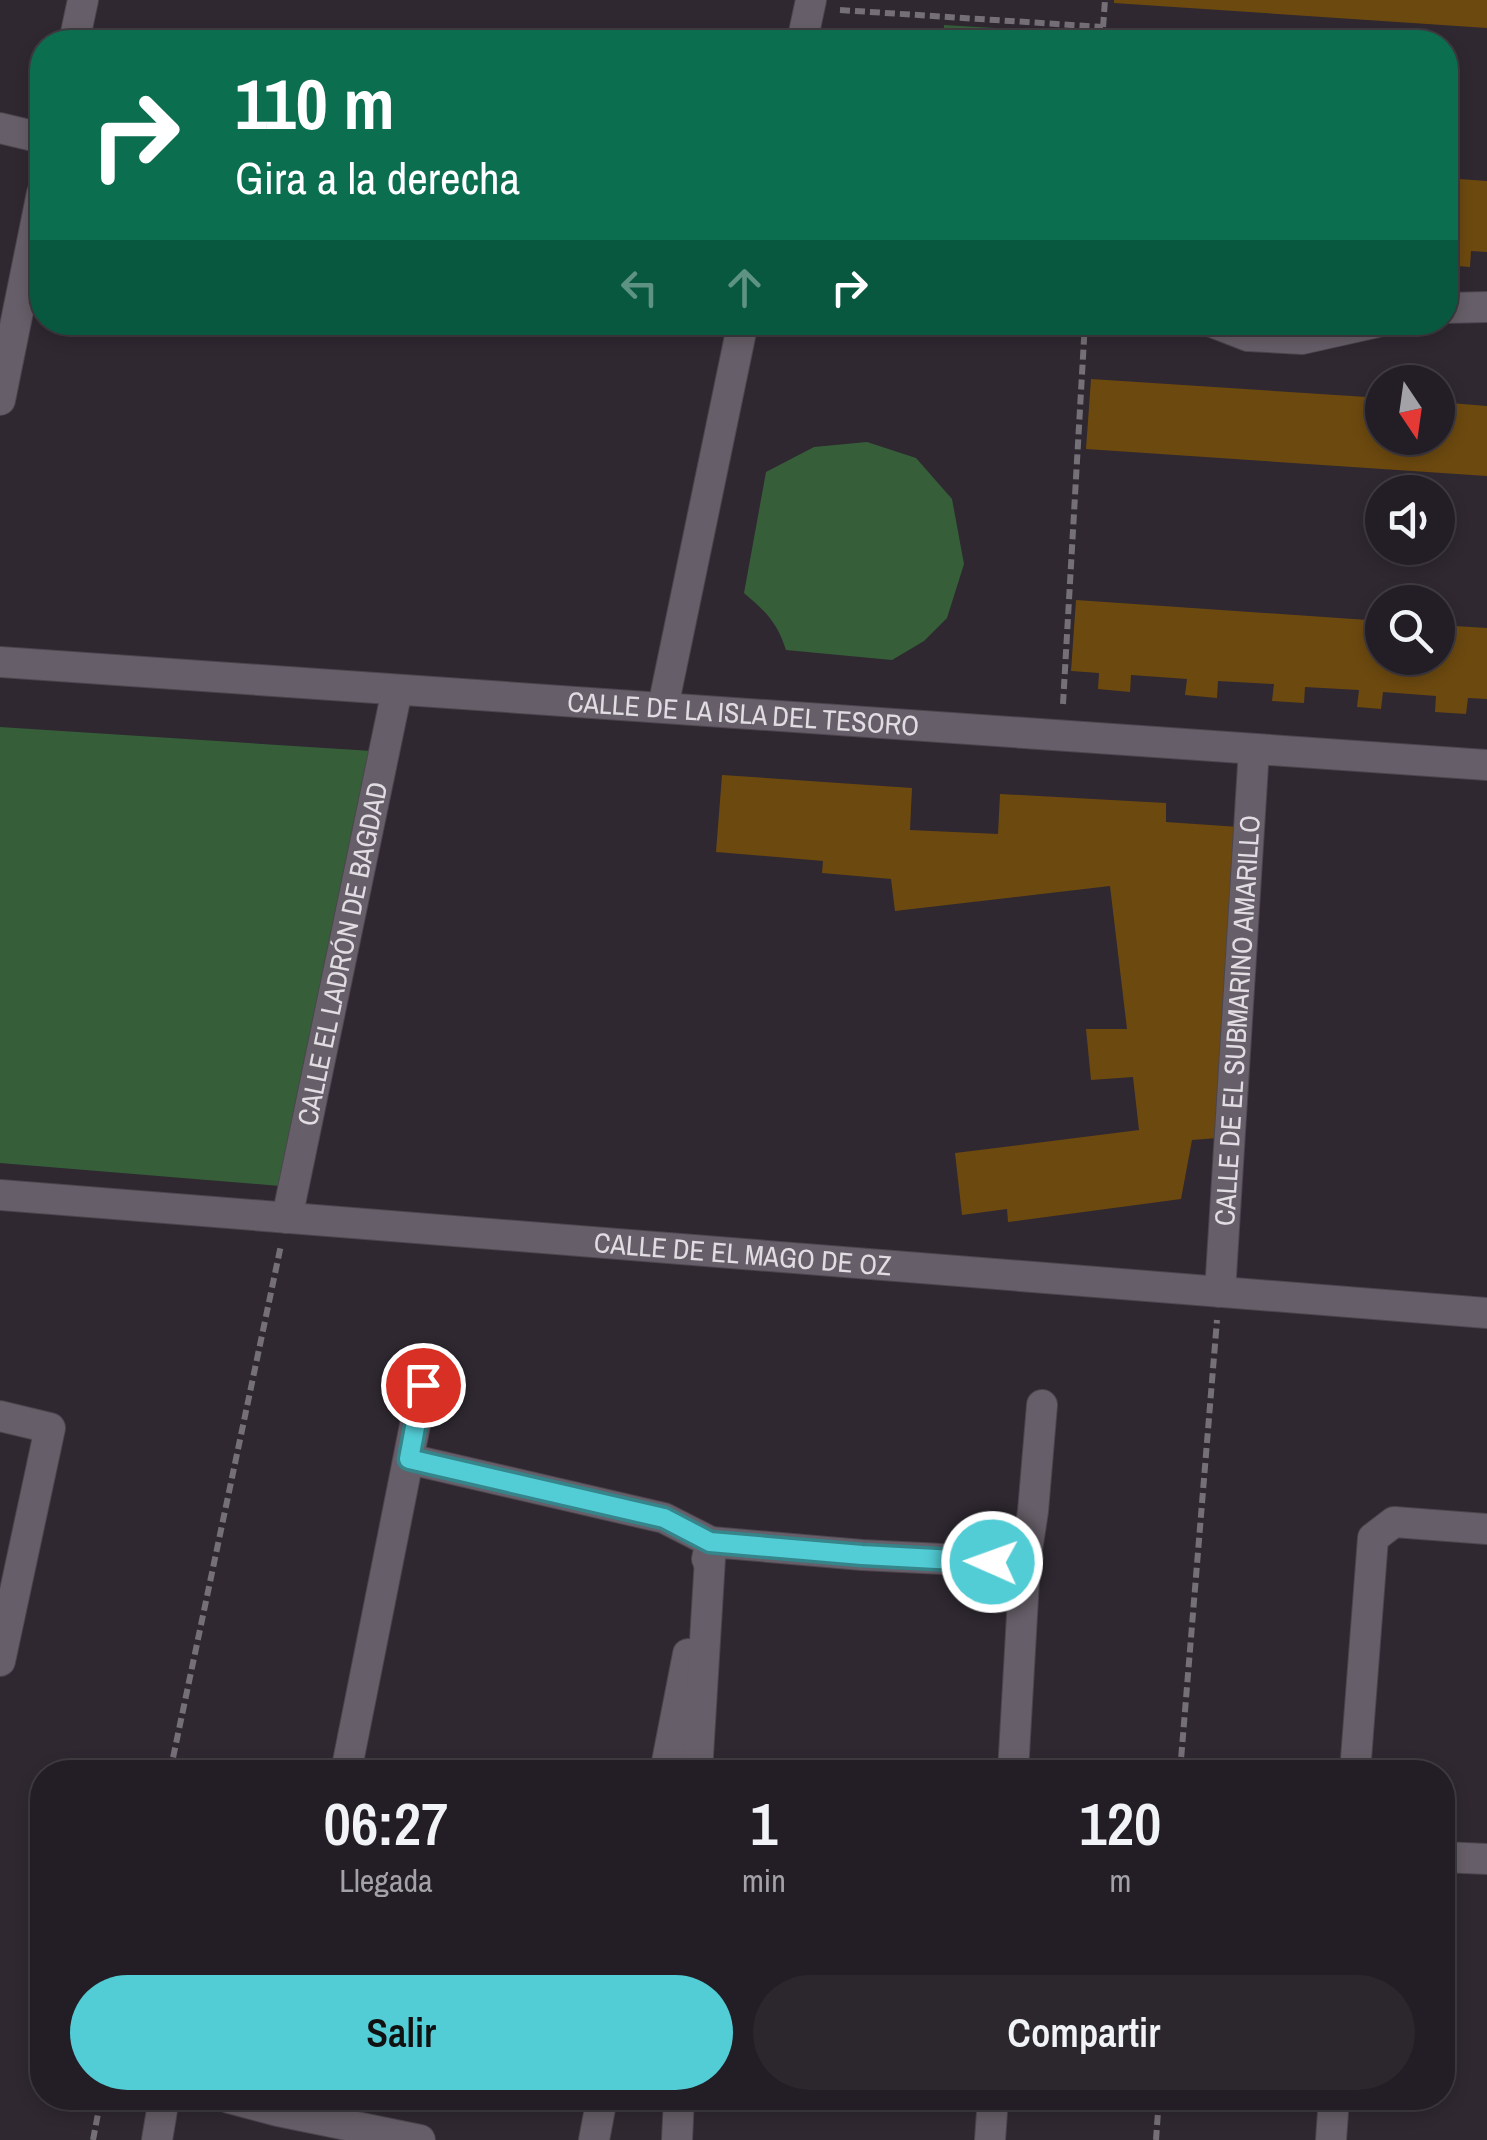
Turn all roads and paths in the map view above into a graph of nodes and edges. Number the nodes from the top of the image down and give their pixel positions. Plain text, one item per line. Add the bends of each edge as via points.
1 (83, 0) edge
2 (1105, 0) edge
3 (811, 4) edge
4 (1103, 27) junction
5 (77, 30) edge
6 (805, 30) edge
7 (1103, 30) edge
8 (0, 128) edge
9 (30, 135) edge
10 (30, 251) edge
11 (1487, 307) edge
12 (1458, 308) edge
13 (740, 335) edge
14 (1084, 335) edge
15 (1245, 335) edge
16 (1320, 335) edge
17 (0, 400) edge
18 (0, 662) edge
19 (397, 690) junction
20 (664, 707) junction
21 (1061, 735) junction
22 (1254, 749) junction
23 (1487, 765) edge
24 (0, 1195) edge
25 (286, 1218) junction
26 (1220, 1292) junction
27 (1487, 1313) edge
28 (423, 1385) dead end
29 (1042, 1406) dead end
30 (0, 1416) edge
31 (409, 1459) junction
32 (1487, 1528) edge
33 (710, 1542) junction
34 (1025, 1563) junction
35 (0, 1661) edge
36 (173, 1760) edge
37 (348, 1760) edge
38 (667, 1760) edge
39 (699, 1760) edge
40 (1014, 1760) edge
41 (1181, 1760) edge
42 (1356, 1760) edge
43 (1455, 1857) edge
44 (1487, 1860) edge
45 (99, 2110) edge
46 (162, 2110) edge
47 (302, 2110) edge
48 (600, 2110) edge
49 (678, 2110) edge
50 (992, 2110) edge
51 (1158, 2110) edge
52 (1333, 2110) edge
53 (92, 2140) edge
54 (158, 2140) edge
55 (420, 2140) edge
56 (594, 2140) edge
57 (676, 2140) edge
58 (990, 2140) edge
59 (1156, 2140) edge
60 (1331, 2140) edge

1 - 5 street
2 - 4 path
3 - 4 path
3 - 6 street
4 - 7 path
8 - 9 street
10 - 17 street
11 - 12 street
13 - 20 street
14 - 21 path
15 - 16 street
18 - 19 street, CALLE DE LA ISLA DEL TESORO
19 - 20 street, CALLE DE LA ISLA DEL TESORO
19 - 25 street, CALLE EL LADRÓN DE BAGDAD
20 - 21 street, CALLE DE LA ISLA DEL TESORO
21 - 22 street, CALLE DE LA ISLA DEL TESORO
22 - 23 street, CALLE DE LA ISLA DEL TESORO
22 - 26 street, CALLE DE EL SUBMARINO AMARILLO
24 - 25 street, CALLE DE EL MAGO DE OZ
25 - 26 street, CALLE DE EL MAGO DE OZ
25 - 36 path
26 - 27 street, CALLE DE EL MAGO DE OZ
26 - 41 path
28 - 31 street
29 - 34 street
30 - 35 street via 50,1428
31 - 33 street via 664,1518
31 - 37 street
32 - 42 street via 1394,1522 1373,1538
33 - 34 street
33 - 38 street
33 - 39 street
34 - 40 street
43 - 44 street
45 - 53 path
46 - 54 street
47 - 55 street
48 - 56 street
49 - 57 street
50 - 58 street
51 - 59 path
52 - 60 street

